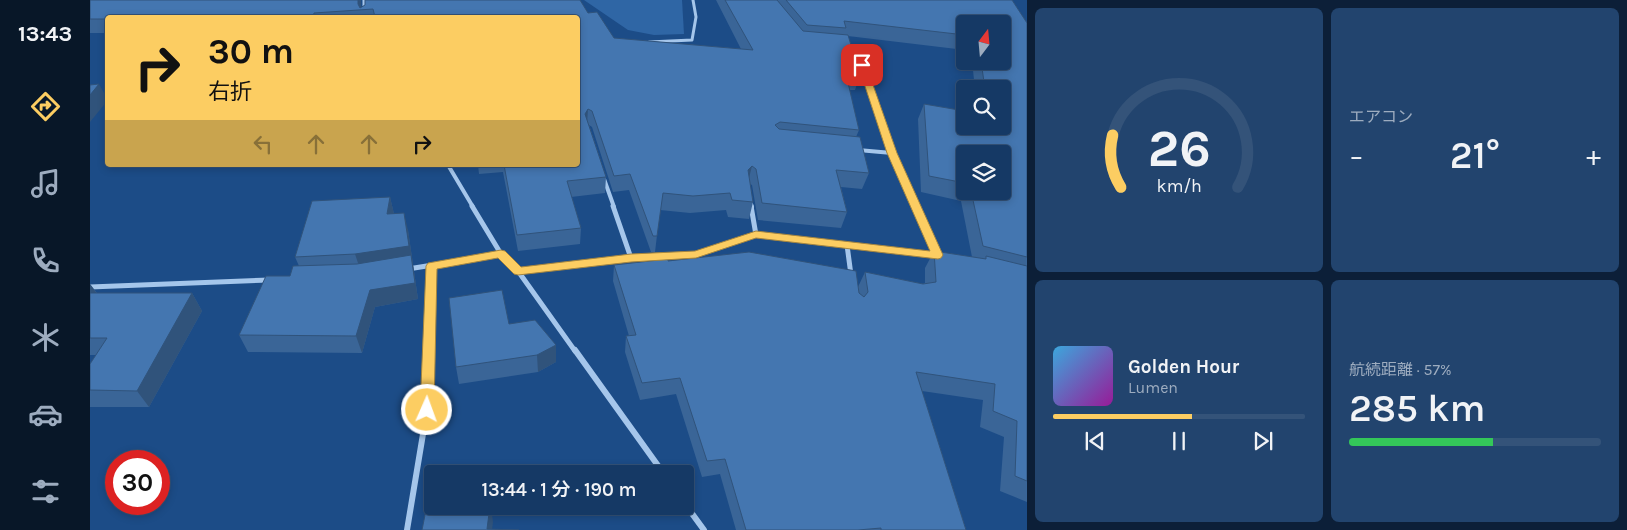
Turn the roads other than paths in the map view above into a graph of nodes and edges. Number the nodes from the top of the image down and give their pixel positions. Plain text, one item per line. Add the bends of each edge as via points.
1 (364, 0) edge
2 (693, 0) edge
3 (364, 15) edge
4 (645, 42) edge
5 (838, 46) edge
6 (853, 149) edge
7 (892, 153) junction
8 (449, 167) edge
9 (601, 169) edge
10 (749, 196) edge
11 (756, 235) junction
12 (847, 245) junction
13 (501, 254) junction
14 (938, 255) junction
15 (631, 258) junction
16 (947, 258) edge
17 (432, 266) junction
18 (405, 270) edge
19 (518, 271) junction
20 (274, 280) edge
21 (852, 282) edge
22 (90, 287) edge
23 (658, 465) edge
24 (693, 515) edge
25 (407, 530) edge
26 (704, 530) edge

1 - 3 street
2 - 4 street via 696,17 692,40
5 - 7 street via 856,47
6 - 7 street
7 - 14 street
8 - 13 street
9 - 15 street
10 - 11 street
11 - 12 street
11 - 15 street via 696,254
12 - 14 street
12 - 21 street
13 - 17 street
13 - 19 street
14 - 16 street
15 - 19 street
17 - 18 street
17 - 25 street via 427,410
19 - 23 street
20 - 22 street
24 - 26 street

